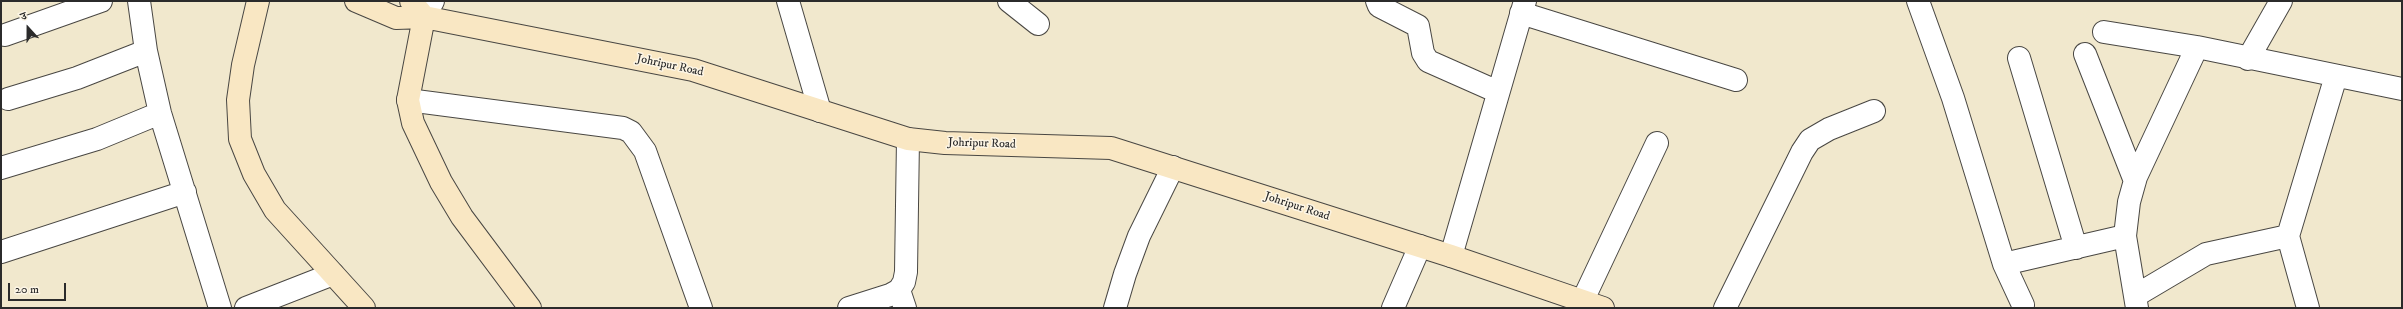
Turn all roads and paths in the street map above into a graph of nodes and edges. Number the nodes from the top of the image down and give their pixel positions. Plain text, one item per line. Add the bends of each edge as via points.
1 (101, 1) edge
2 (139, 1) edge
3 (258, 1) edge
4 (356, 1) edge
5 (788, 1) edge
6 (1010, 1) edge
7 (1377, 1) edge
8 (1918, 1) edge
9 (2278, 2) edge
10 (423, 6) edge
11 (1523, 7) edge
12 (1038, 24) dead end
13 (2104, 32) dead end
14 (5, 35) dead end
15 (2197, 47) junction
16 (146, 51) junction
17 (2085, 54) dead end
18 (2019, 58) dead end
19 (2248, 59) junction
20 (2336, 76) junction
21 (1736, 80) dead end
22 (2402, 89) edge
23 (1498, 92) junction
24 (8, 99) dead end
25 (408, 100) junction
26 (820, 111) junction
27 (1874, 111) dead end
28 (160, 113) junction
29 (908, 139) junction
30 (1657, 143) dead end
31 (1173, 167) junction
32 (1, 168) edge
33 (2135, 181) junction
34 (185, 192) junction
35 (2125, 236) junction
36 (2288, 236) junction
37 (1420, 246) junction
38 (2076, 248) junction
39 (1, 252) edge
40 (1451, 256) junction
41 (2004, 264) junction
42 (334, 274) junction
43 (902, 299) edge
44 (281, 302) edge
45 (2136, 302) edge
46 (2023, 305) dead end
47 (1596, 306) edge
48 (220, 308) edge
49 (246, 308) edge
50 (364, 308) edge
51 (530, 308) edge
52 (701, 308) edge
53 (849, 308) edge
54 (1116, 308) edge
55 (1393, 308) edge
56 (1725, 308) edge
57 (2308, 308) edge

1 - 14 street
2 - 16 street
3 - 42 street via 243,65 238,100 240,139 254,174 275,210
4 - 10 street, Johripur Road via 396,18
5 - 26 street
6 - 12 street
7 - 23 street via 1379,6 1418,26 1423,53 1428,61
8 - 41 street via 1953,98
9 - 19 street
10 - 25 street
10 - 26 street, Johripur Road via 693,70
11 - 21 street
11 - 23 street
13 - 15 street
15 - 19 street
15 - 33 street
16 - 24 street via 77,78
16 - 28 street
17 - 33 street
18 - 38 street
19 - 20 street
20 - 22 street
20 - 36 street
23 - 40 street
25 - 51 street via 413,122 441,182 486,250
25 - 52 street via 615,127 632,132 645,151
26 - 29 street, Johripur Road
27 - 56 street via 1829,129 1810,140
28 - 32 street via 97,139
28 - 34 street
29 - 31 street, Johripur Road via 945,143 1111,148
29 - 43 street via 906,272
30 - 47 street
31 - 37 street, Johripur Road
31 - 54 street via 1139,236
33 - 35 street via 2129,202
34 - 39 street
34 - 48 street
35 - 38 street
35 - 45 street
36 - 45 street via 2206,254
36 - 57 street
37 - 40 street, Johripur Road
37 - 55 street
38 - 41 street
40 - 47 street, Johripur Road
41 - 46 street
42 - 44 street
42 - 50 street
43 - 53 street
44 - 49 street

